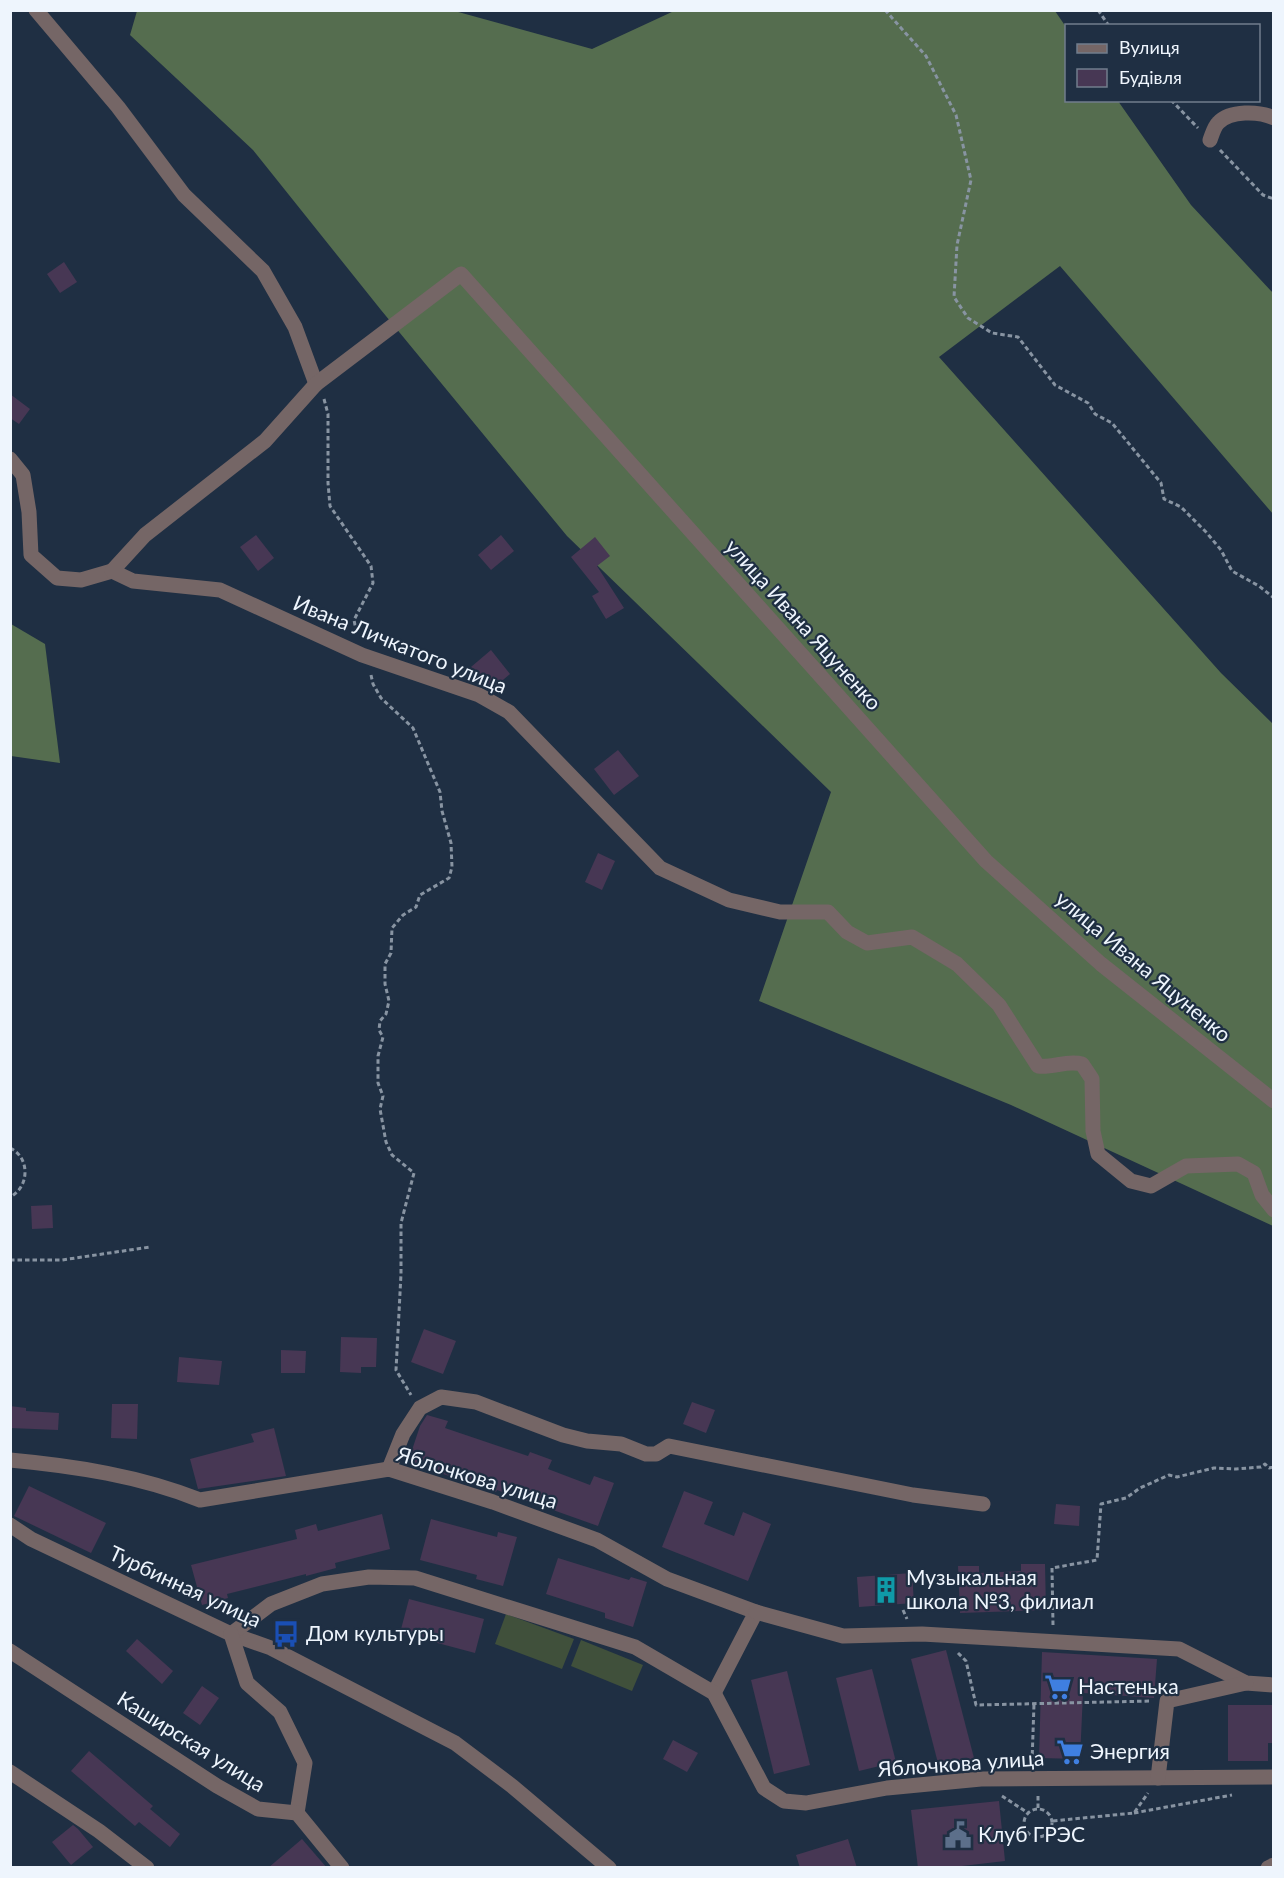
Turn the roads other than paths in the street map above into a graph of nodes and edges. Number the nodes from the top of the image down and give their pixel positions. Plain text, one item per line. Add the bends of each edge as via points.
1 (36, 10) edge
2 (1274, 118) edge
3 (1210, 140) dead end
4 (316, 384) junction
5 (10, 459) edge
6 (112, 572) junction
7 (1274, 1101) edge
8 (1274, 1210) edge
9 (10, 1460) edge
10 (389, 1469) junction
11 (983, 1504) dead end
12 (10, 1525) edge
13 (756, 1612) junction
14 (231, 1634) junction
15 (10, 1651) edge
16 (1246, 1683) junction
17 (1274, 1684) edge
18 (714, 1693) junction
19 (10, 1772) edge
20 (1274, 1777) edge
21 (1158, 1778) junction
22 (297, 1814) junction
23 (1274, 1865) edge
24 (147, 1868) edge
25 (342, 1868) edge
26 (609, 1868) edge
27 (1268, 1868) edge

1 - 4 street via 118,107 184,195 263,271 295,327
2 - 3 street via 1266,114 1231,114 1218,123
4 - 6 street via 265,441 145,536
4 - 7 street, улица Ивана Яцуненко via 460,274 986,861 1101,964
5 - 6 street via 23,475 32,555 57,578 81,580
6 - 8 street, Ивана Личкатого улица via 133,581 220,590 365,656 479,695 509,712 660,868 729,900 780,912 828,912 847,932 867,943 912,937 957,964 999,1005 1038,1066 1082,1064 1092,1079 1098,1154 1131,1181 1151,1186 1186,1166 1238,1164 1254,1173 1262,1195
9 - 10 street, Яблочкова улица via 135,1478 200,1500
10 - 11 street via 403,1434 420,1408 441,1397 476,1402 563,1435 621,1444 646,1454 656,1454 669,1446 914,1495
10 - 13 street, Яблочкова улица via 597,1540 667,1579
12 - 14 street, Турбинная улица
13 - 16 street, Яблочкова улица via 843,1636 922,1634 1179,1649
13 - 18 street
14 - 18 street via 271,1604 322,1584 369,1577 415,1578 634,1647
14 - 22 street via 247,1683 280,1712 305,1763
14 - 26 street, Турбинная улица via 271,1648 455,1743
15 - 22 street, Каширская улица via 227,1792 258,1809
16 - 17 street
16 - 21 street via 1167,1701
18 - 21 street, Яблочкова улица via 764,1788 784,1801 806,1803 887,1788 981,1779
19 - 24 street
20 - 21 street, Яблочкова улица
22 - 25 street
23 - 27 street

